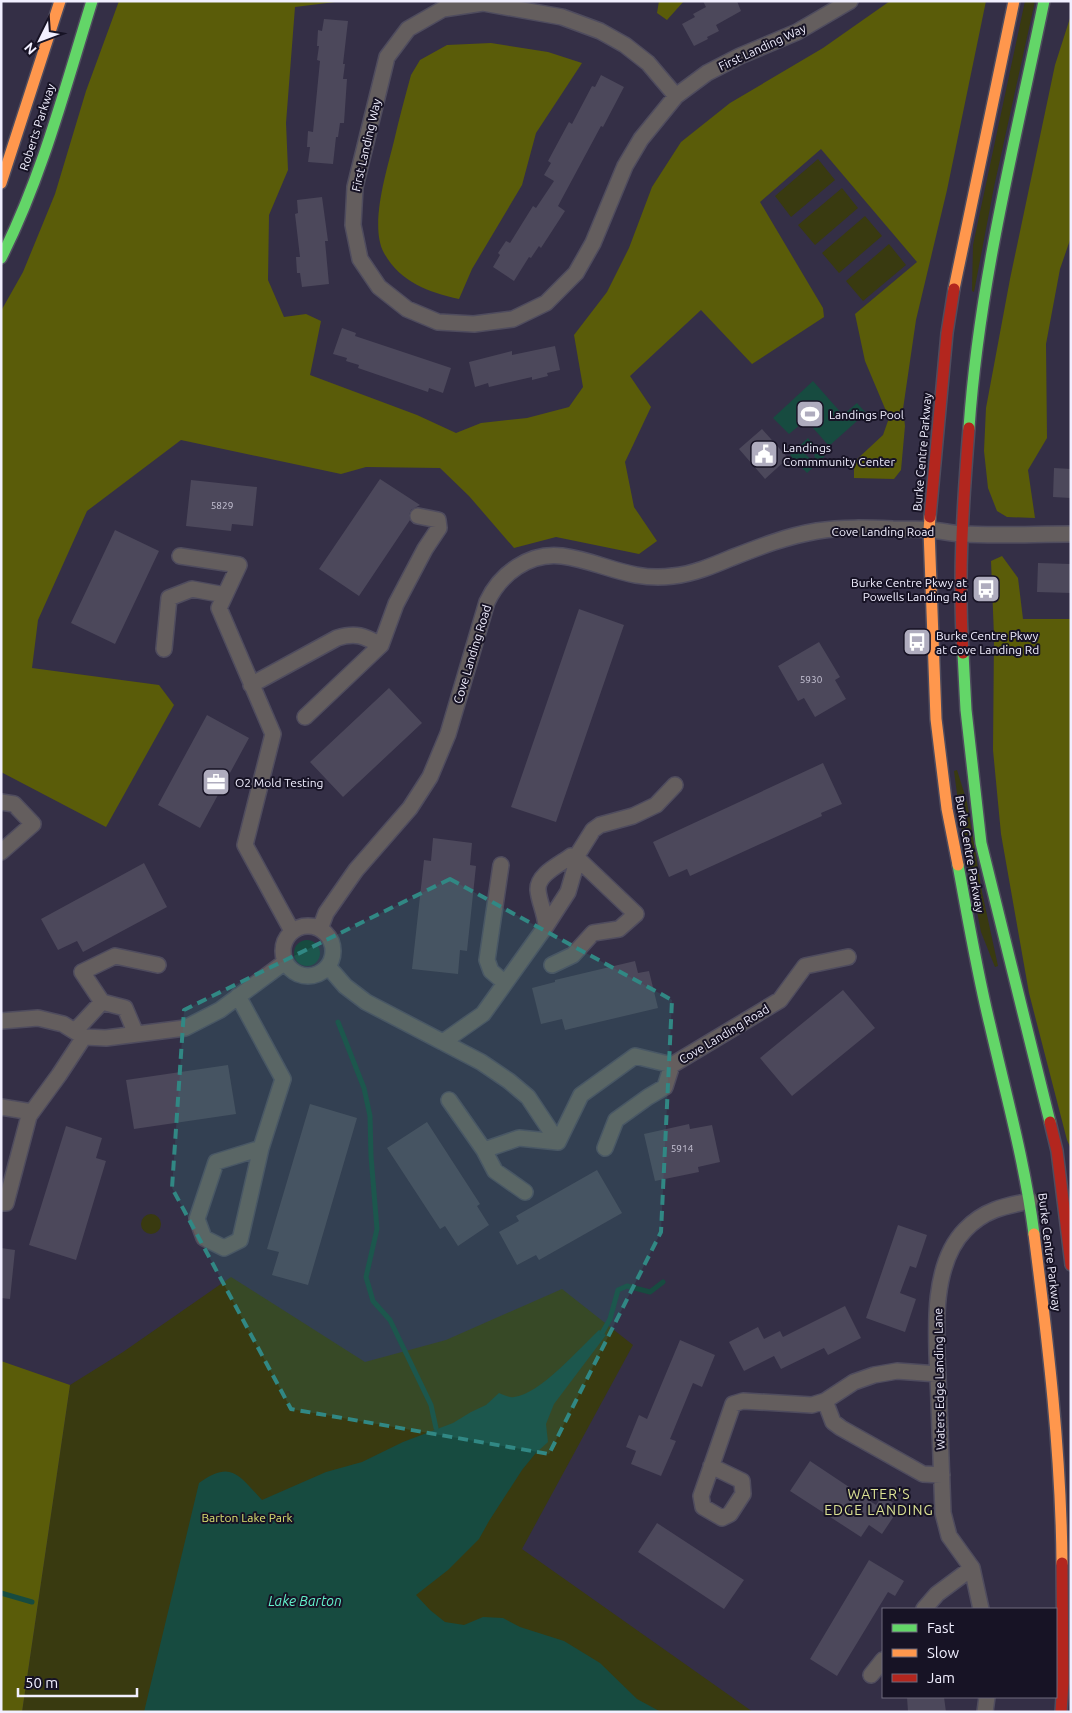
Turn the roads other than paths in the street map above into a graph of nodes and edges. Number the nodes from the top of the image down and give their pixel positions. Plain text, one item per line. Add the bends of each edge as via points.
1 (60, 1) edge
2 (92, 1) edge
3 (850, 1) edge
4 (1014, 1) edge
5 (1044, 1) edge
6 (676, 96) junction
7 (1, 183) edge
8 (1, 258) edge
9 (418, 516) dead end
10 (929, 530) junction
11 (961, 534) junction
12 (1071, 534) edge
13 (180, 556) dead end
14 (225, 595) junction
15 (381, 644) junction
16 (164, 649) dead end
17 (251, 685) junction
18 (305, 717) dead end
19 (675, 786) dead end
20 (1, 802) edge
21 (1, 852) edge
22 (576, 857) junction
23 (501, 865) dead end
24 (546, 926) junction
25 (320, 929) junction
26 (292, 931) junction
27 (848, 957) dead end
28 (285, 962) junction
29 (158, 965) dead end
30 (552, 965) dead end
31 (325, 969) junction
32 (504, 983) junction
33 (238, 996) junction
34 (102, 1002) junction
35 (1, 1021) edge
36 (80, 1034) junction
37 (136, 1034) junction
38 (443, 1042) junction
39 (672, 1065) junction
40 (449, 1100) dead end
41 (1, 1107) edge
42 (32, 1112) junction
43 (558, 1142) junction
44 (261, 1148) junction
45 (605, 1148) dead end
46 (484, 1150) junction
47 (8, 1171) edge
48 (525, 1192) dead end
49 (1062, 1196) edge
50 (1034, 1200) junction
51 (1, 1203) edge
52 (1071, 1265) edge
53 (938, 1374) junction
54 (825, 1401) junction
55 (711, 1466) dead end
56 (942, 1475) junction
57 (972, 1568) junction
58 (925, 1608) edge
59 (981, 1608) edge
60 (882, 1661) edge
61 (870, 1675) dead end
62 (987, 1698) edge
63 (984, 1712) edge
64 (1061, 1712) edge

1 - 7 main road, Roberts Parkway
2 - 8 main road, Roberts Parkway via 36,176
3 - 6 street, First Landing Way via 797,32 707,73
4 - 10 main road, Burke Centre Parkway via 950,314
5 - 11 main road, Burke Centre Parkway via 980,320 972,379
6 - 6 street, First Landing Way via 637,146 576,273 546,303 513,320 474,324 438,322 407,309 379,287 360,259 352,225 355,187 387,57 408,29 443,9 483,3 562,17 600,31 648,63
9 - 15 street via 438,520 439,528 396,604
10 - 11 street, Cove Landing Road
10 - 25 street, Cove Landing Road via 854,528 818,531 765,545 696,572 672,577 630,575 560,556 538,558 514,568 502,578 487,602 448,734 430,777 410,808 356,870 326,913
10 - 50 main road, Burke Centre Parkway via 936,719 948,809 989,1023
11 - 12 street, Cove Landing Road
11 - 49 main road, Burke Centre Parkway via 963,677 981,842 1057,1151
13 - 14 street via 239,565
14 - 16 street via 192,589 169,598
14 - 17 street via 219,608
15 - 17 street via 349,634
15 - 18 street
17 - 26 street via 273,734 245,845
19 - 22 street via 656,804 593,830
20 - 21 street via 14,804 33,824
22 - 24 street via 568,892
22 - 24 street via 571,856 551,870 538,888
22 - 30 street via 636,914 619,929 593,932 573,955
23 - 32 street via 487,960 491,971
24 - 32 street
25 - 26 street via 306,926
25 - 31 street via 332,948 332,956
26 - 28 street via 284,944
27 - 39 street, Cove Landing Road via 805,966 780,1000
28 - 31 street via 293,971 305,976
28 - 33 street
29 - 34 street via 115,956 82,972
31 - 38 street via 332,971 366,1002
32 - 38 street via 483,1014
33 - 37 street via 220,1010 185,1028
33 - 44 street via 283,1079
34 - 36 street
34 - 37 street via 125,1008
35 - 36 street via 38,1018 62,1024
36 - 37 street via 106,1038
36 - 42 street
38 - 43 street via 509,1081 528,1098
39 - 43 street, Cove Landing Road via 635,1056 581,1095
39 - 45 street, Cove Landing Road via 665,1087 616,1120
40 - 46 street
41 - 42 street
42 - 47 street
43 - 46 street via 520,1138
44 - 44 street via 216,1162 196,1219 204,1238 224,1248 240,1240
46 - 48 street via 495,1171
47 - 51 street via 6,1203
49 - 52 main road, Burke Centre Parkway
50 - 53 street, Waters Edge Landing Lane via 992,1210 965,1230 955,1244 941,1281 938,1302
50 - 64 main road, Burke Centre Parkway via 1053,1387 1062,1531
53 - 54 street via 897,1372 874,1375 854,1382
53 - 56 street, Waters Edge Landing Lane
54 - 55 street via 812,1404 743,1401 733,1404
54 - 56 street via 833,1422 842,1428 923,1474
56 - 57 street, Waters Edge Landing Lane via 944,1523 949,1536
57 - 58 street via 937,1594
57 - 59 street, Waters Edge Landing Lane
60 - 61 street
62 - 63 street

